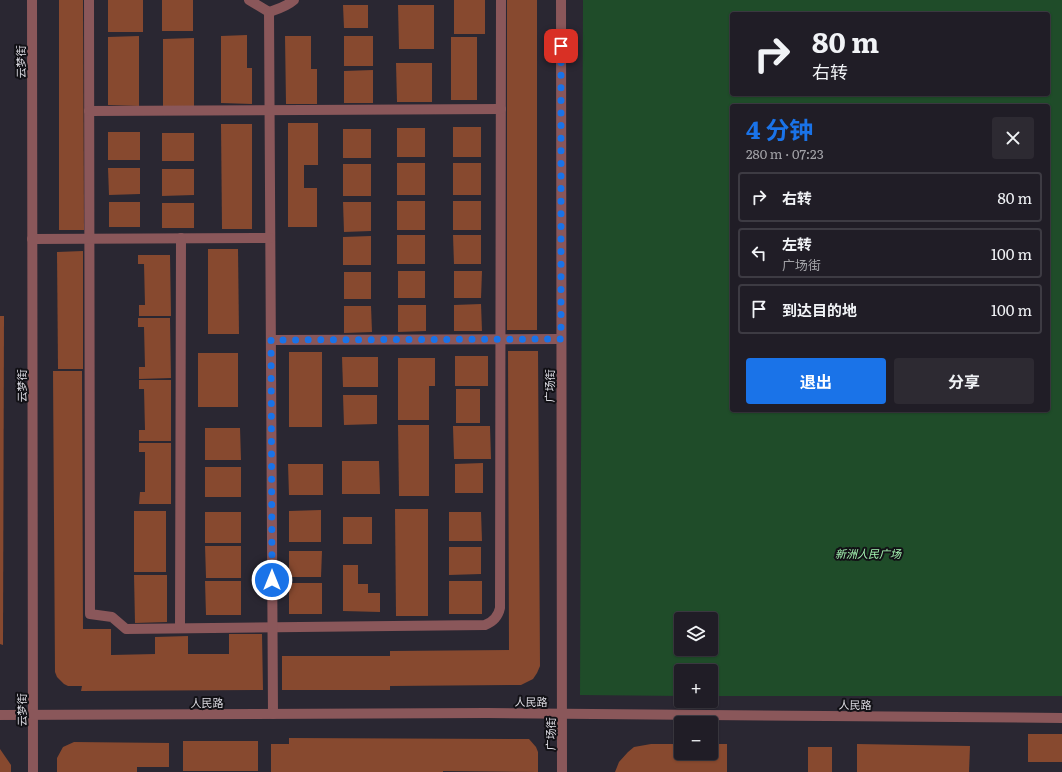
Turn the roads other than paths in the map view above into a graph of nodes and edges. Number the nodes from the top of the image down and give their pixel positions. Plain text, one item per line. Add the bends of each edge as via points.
1 (32, 0) edge
2 (89, 0) edge
3 (249, 0) edge
4 (294, 0) edge
5 (501, 0) edge
6 (561, 0) edge
7 (269, 12) junction
8 (501, 109) junction
9 (269, 110) junction
10 (89, 111) junction
11 (182, 238) junction
12 (270, 238) junction
13 (32, 239) junction
14 (90, 239) junction
15 (500, 339) junction
16 (561, 339) junction
17 (271, 340) junction
18 (273, 627) junction
19 (180, 628) junction
20 (562, 713) junction
21 (273, 714) junction
22 (0, 715) edge
23 (33, 715) junction
24 (1062, 718) edge
25 (33, 772) edge
26 (562, 772) edge

1 - 13 street, 云梦街
2 - 10 street
3 - 7 street
4 - 7 street
5 - 8 street
6 - 16 street, 广场街
7 - 9 street
8 - 9 street
8 - 15 street
9 - 10 street
9 - 12 street
10 - 14 street
11 - 12 street
11 - 14 street
11 - 19 street
12 - 17 street
13 - 14 street
13 - 23 street, 云梦街
14 - 19 street via 90,614 112,617 126,629
15 - 16 street
15 - 17 street
15 - 18 street via 500,608 495,619 484,626
16 - 20 street, 广场街
17 - 18 street
18 - 19 street
18 - 21 street
20 - 21 street, 人民路
20 - 24 street, 人民路
20 - 26 street, 广场街
21 - 23 street, 人民路
22 - 23 street, 人民路
23 - 25 street, 云梦街

